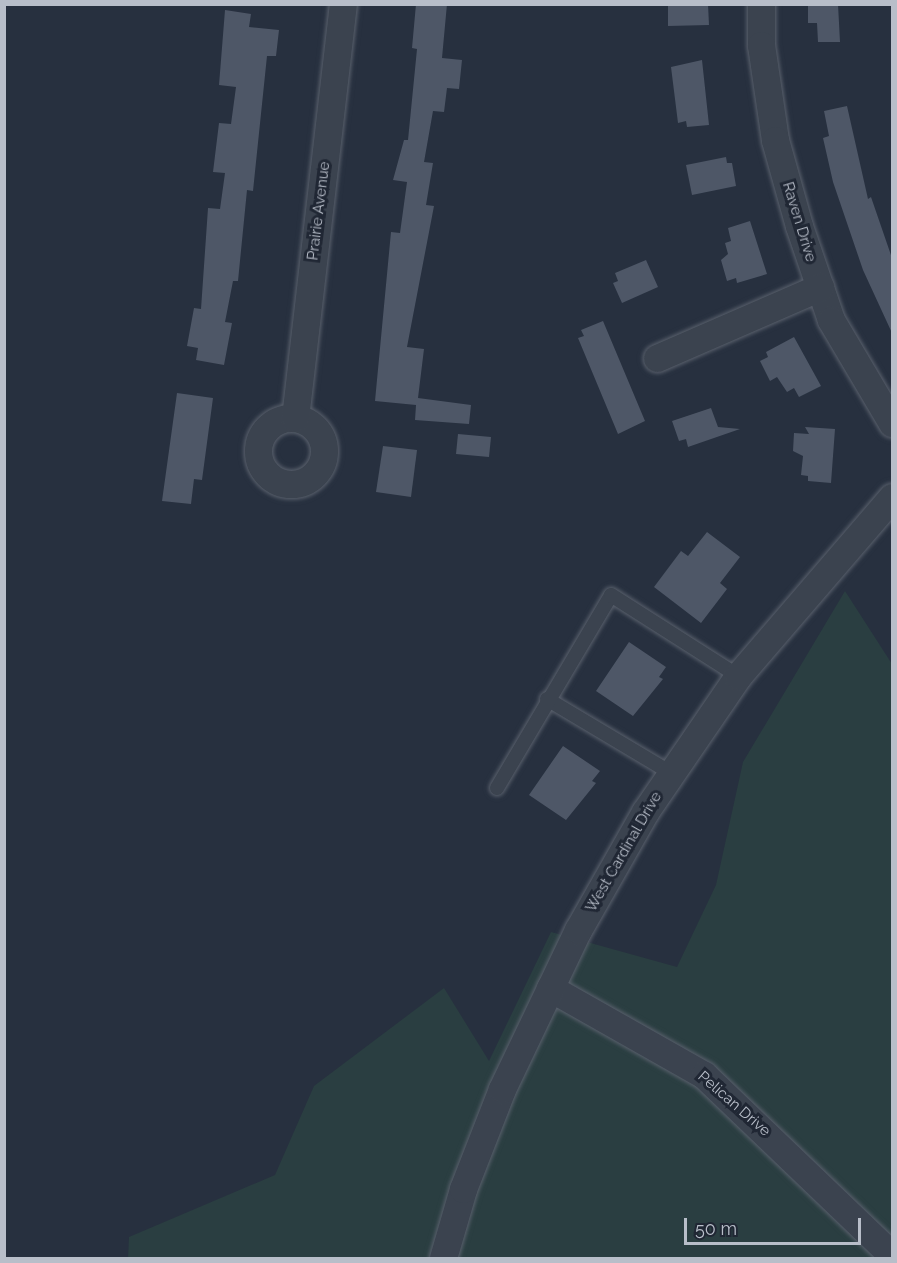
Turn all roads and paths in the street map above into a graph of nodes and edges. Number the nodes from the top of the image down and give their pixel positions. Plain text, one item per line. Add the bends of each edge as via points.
1 (343, 4) edge
2 (761, 4) edge
3 (820, 287) junction
4 (657, 358) dead end
5 (295, 418) dead end
6 (892, 423) edge
7 (892, 497) edge
8 (738, 676) junction
9 (547, 699) junction
10 (671, 773) junction
11 (497, 788) dead end
12 (550, 988) junction
13 (892, 1256) edge
14 (443, 1258) edge

1 - 5 street, Prairie Avenue
2 - 3 street, Raven Drive via 761,45 775,140
3 - 4 street
3 - 6 street, Raven Drive via 831,320
7 - 8 street, West Cardinal Drive
8 - 9 lane via 611,595
8 - 10 street, West Cardinal Drive
9 - 10 lane
9 - 11 lane
10 - 12 street, West Cardinal Drive via 639,822
12 - 13 street, Pelican Drive via 704,1075
12 - 14 street, West Cardinal Drive via 502,1089 463,1189

